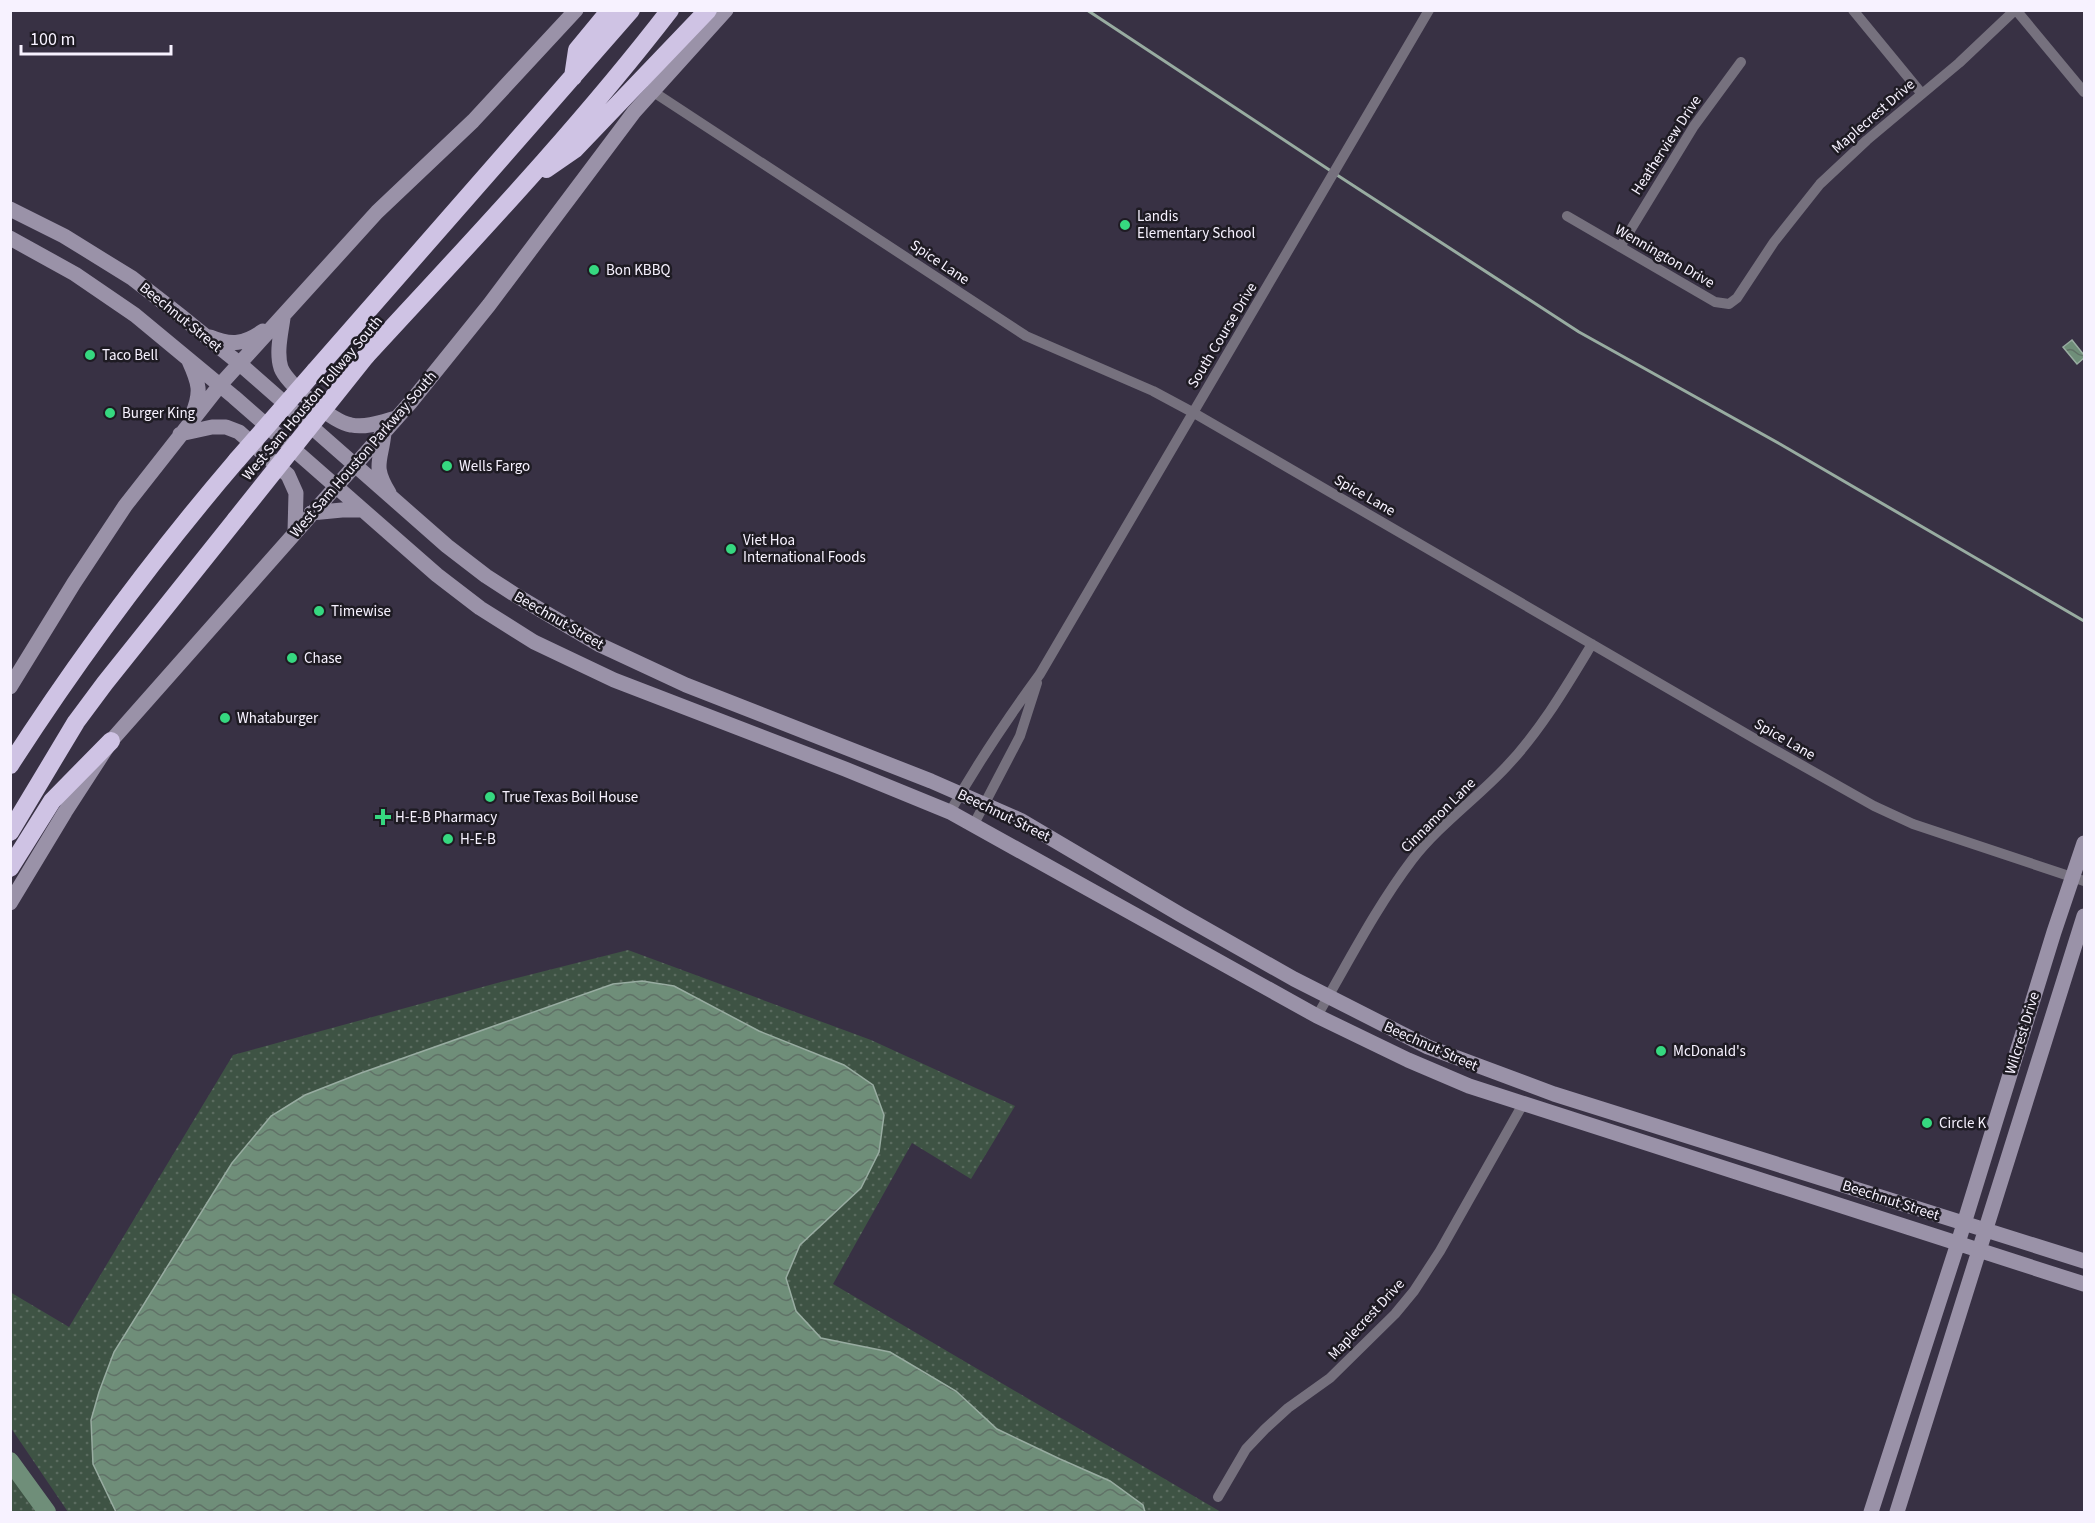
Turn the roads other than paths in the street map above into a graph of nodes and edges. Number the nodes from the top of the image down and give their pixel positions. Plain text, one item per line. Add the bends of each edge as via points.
1 (576, 10) edge
2 (610, 10) edge
3 (631, 10) edge
4 (670, 10) edge
5 (708, 10) edge
6 (726, 10) edge
7 (1429, 10) edge
8 (1853, 10) edge
9 (2015, 10) edge
10 (1741, 62) dead end
11 (573, 77) junction
12 (652, 92) junction
13 (2085, 93) edge
14 (1922, 94) junction
15 (525, 183) junction
16 (10, 209) edge
17 (1567, 216) dead end
18 (10, 238) edge
19 (1620, 247) junction
20 (1764, 256) joint
21 (132, 278) junction
22 (116, 301) junction
23 (283, 318) junction
24 (202, 333) junction
25 (188, 358) junction
26 (240, 364) junction
27 (220, 385) junction
28 (1194, 413) junction
29 (397, 418) junction
30 (183, 430) junction
31 (384, 432) junction
32 (354, 466) junction
33 (335, 486) junction
34 (396, 503) junction
35 (363, 510) junction
36 (311, 513) junction
37 (295, 532) junction
38 (1592, 644) junction
39 (600, 645) junction
40 (588, 669) junction
41 (1040, 674) junction
42 (10, 687) edge
43 (755, 713) junction
44 (749, 733) junction
45 (111, 741) junction
46 (10, 765) edge
47 (961, 793) junction
48 (985, 804) junction
49 (950, 812) junction
50 (974, 824) junction
51 (10, 832) edge
52 (2085, 843) edge
53 (10, 868) edge
54 (2078, 879) edge
55 (10, 903) edge
56 (1181, 915) junction
57 (2085, 916) edge
58 (1168, 934) junction
59 (1328, 997) junction
60 (1317, 1016) junction
61 (2015, 1054) junction
62 (2040, 1060) junction
63 (1566, 1098) junction
64 (1523, 1104) junction
65 (1638, 1120) junction
66 (1632, 1139) junction
67 (1791, 1168) junction
68 (1785, 1188) junction
69 (1964, 1223) junction
70 (1986, 1230) junction
71 (1958, 1243) junction
72 (1978, 1250) junction
73 (2085, 1261) edge
74 (2085, 1284) edge
75 (1902, 1416) junction
76 (1924, 1424) junction
77 (1218, 1497) dead end
78 (1871, 1512) edge
79 (1897, 1512) edge

1 - 23 main road via 473,121 377,212
2 - 11 highway via 577,50
3 - 11 highway, West Sam Houston Tollway South
4 - 15 highway, West Sam Houston Tollway South
5 - 15 highway via 574,149
6 - 12 main road, West Sam Houston Parkway South
7 - 28 street, South Course Drive
8 - 14 street
9 - 13 street
9 - 14 street, Maplecrest Drive
10 - 19 street, Heatherview Drive via 1694,126
11 - 46 highway, West Sam Houston Tollway South, bridge via 174,536 65,682
12 - 28 street, Spice Lane via 1018,331
12 - 29 main road, West Sam Houston Parkway South
14 - 20 street, Maplecrest Drive via 1820,184
15 - 51 highway, West Sam Houston Tollway South, bridge via 366,356 236,519 82,714
16 - 21 main road, Beechnut Street via 64,236
17 - 19 street, Wennington Drive
18 - 22 main road, Beechnut Street
19 - 20 street, Wennington Drive via 1714,302 1729,304
21 - 22 main road
21 - 24 main road, Beechnut Street
22 - 25 main road, Beechnut Street
23 - 24 main road via 248,341 229,343
23 - 26 main road
23 - 29 main road via 281,368 304,394 328,415 353,426
24 - 26 main road, Beechnut Street
25 - 27 main road, Beechnut Street
25 - 30 main road via 199,389
26 - 27 main road
26 - 32 main road, Beechnut Street
27 - 30 main road
27 - 33 main road, Beechnut Street
28 - 38 street, Spice Lane
28 - 41 street, South Course Drive
29 - 31 main road, West Sam Houston Parkway South
30 - 37 main road via 226,427 239,432 288,474 296,493
30 - 42 main road via 118,515
31 - 32 main road, West Sam Houston Parkway South
31 - 34 main road via 379,472
32 - 33 main road, West Sam Houston Parkway South
32 - 34 main road, Beechnut Street
33 - 35 main road, Beechnut Street
33 - 36 main road, West Sam Houston Parkway South
34 - 39 main road, Beechnut Street via 486,576
35 - 36 main road
35 - 40 main road, Beechnut Street via 480,608 534,642
36 - 37 main road, West Sam Houston Parkway South
37 - 45 main road, West Sam Houston Parkway South
38 - 54 street, Spice Lane via 1874,806 1913,824
38 - 59 street, Cinnamon Lane via 1525,747 1414,858 1381,904
39 - 40 main road
39 - 43 main road, Beechnut Street
40 - 44 main road, Beechnut Street
41 - 47 street, South Course Drive
41 - 48 street, South Course Drive via 1020,736
43 - 44 main road
43 - 47 main road, Beechnut Street
44 - 49 main road, Beechnut Street
45 - 53 highway via 52,801
45 - 55 main road, West Sam Houston Parkway South
47 - 48 main road, Beechnut Street
47 - 49 street, South Course Drive
48 - 50 street, South Course Drive
48 - 56 main road, Beechnut Street via 1020,820
49 - 50 main road, Beechnut Street
50 - 58 main road, Beechnut Street
52 - 54 main road, Wilcrest Drive
54 - 61 main road, Wilcrest Drive
56 - 58 main road
56 - 59 main road, Beechnut Street
57 - 62 main road, Wilcrest Drive
58 - 60 main road, Beechnut Street
59 - 60 street, Cinnamon Lane
59 - 63 main road, Beechnut Street via 1428,1047
60 - 64 main road, Beechnut Street via 1428,1069
61 - 62 main road
61 - 69 main road, Wilcrest Drive
62 - 70 main road, Wilcrest Drive
63 - 64 main road via 1558,1104 1532,1096
63 - 65 main road, Beechnut Street
64 - 66 main road, Beechnut Street
64 - 77 street, Maplecrest Drive via 1414,1291 1330,1378 1265,1429 1246,1449
65 - 66 main road
65 - 67 main road, Beechnut Street
66 - 68 main road, Beechnut Street
67 - 68 main road
67 - 69 main road, Beechnut Street
68 - 71 main road, Beechnut Street
69 - 70 main road, Beechnut Street
69 - 71 main road, Wilcrest Drive
70 - 72 main road, Wilcrest Drive
70 - 73 main road, Beechnut Street
71 - 72 main road, Beechnut Street
71 - 75 main road, Wilcrest Drive
72 - 74 main road, Beechnut Street
72 - 76 main road, Wilcrest Drive
75 - 76 main road
75 - 78 main road, Wilcrest Drive
76 - 79 main road, Wilcrest Drive

